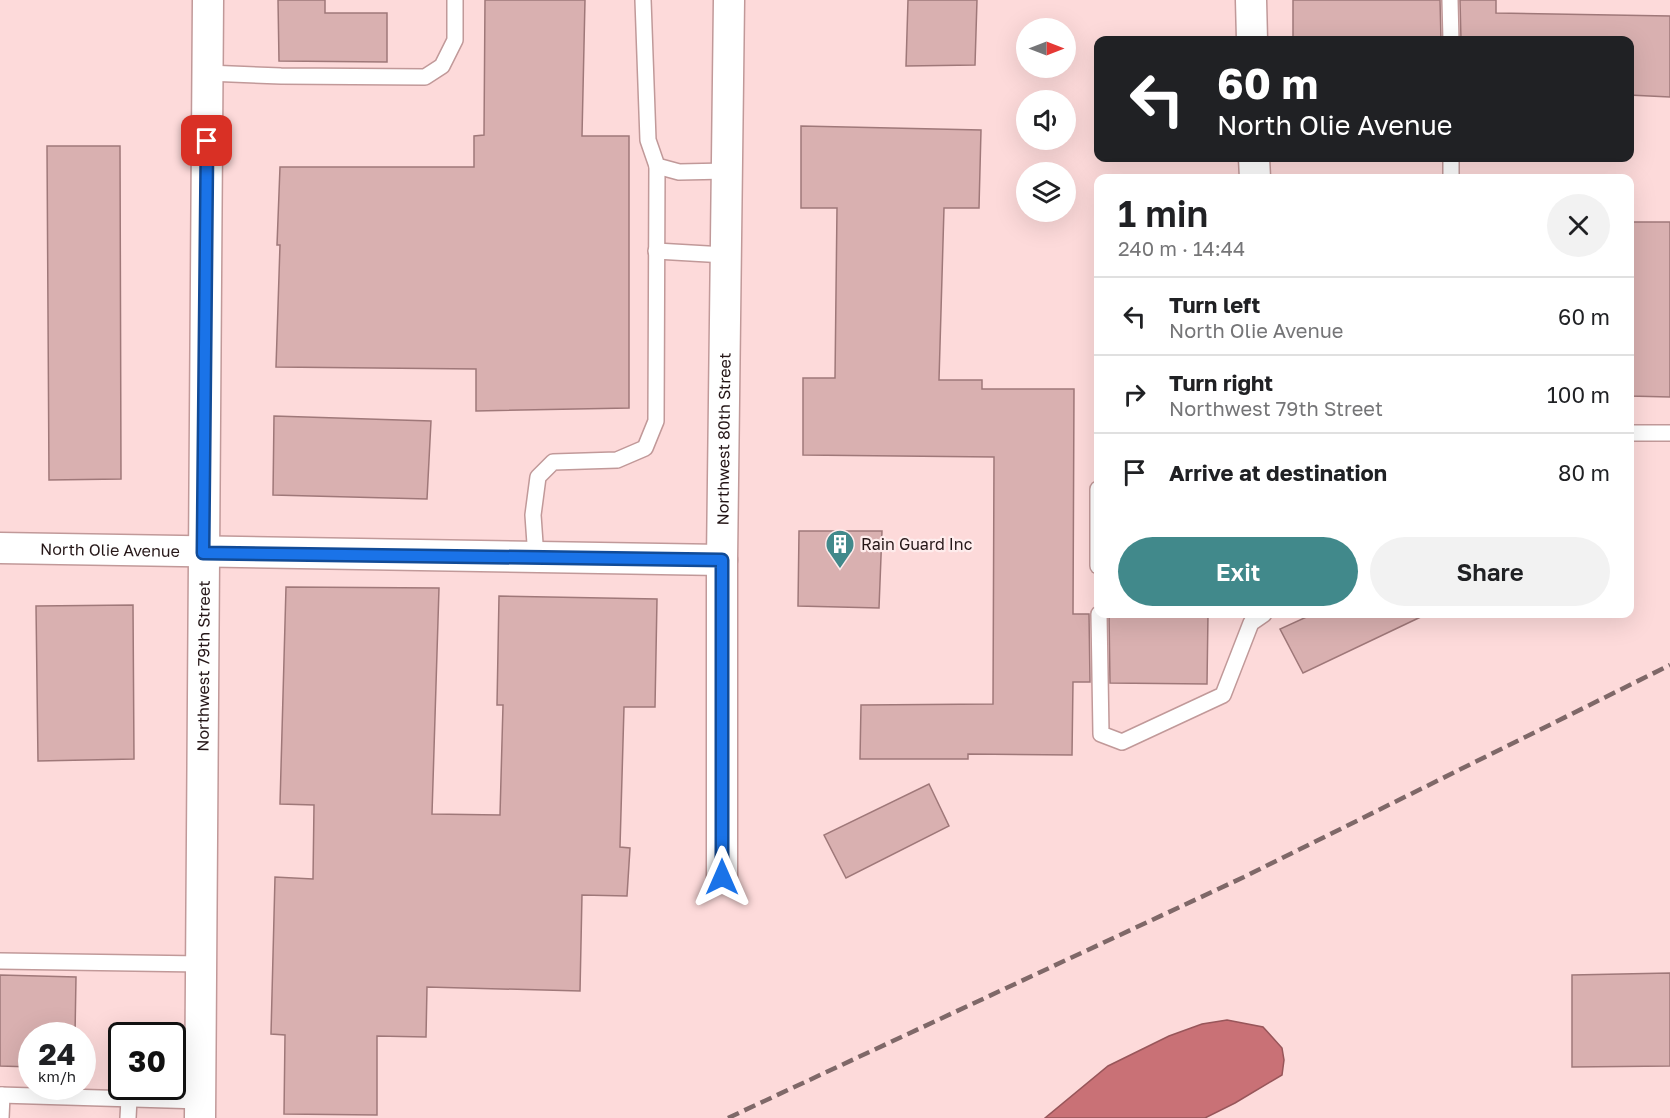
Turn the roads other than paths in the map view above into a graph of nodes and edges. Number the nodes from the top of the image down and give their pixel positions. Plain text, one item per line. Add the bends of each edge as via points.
1 (208, 0) edge
2 (455, 0) edge
3 (643, 0) edge
4 (729, 0) edge
5 (1251, 0) edge
6 (1450, 0) edge
7 (1252, 36) edge
8 (1451, 36) edge
9 (207, 73) junction
10 (657, 166) junction
11 (727, 171) junction
12 (656, 251) junction
13 (726, 255) junction
14 (1634, 433) edge
15 (1670, 433) edge
16 (0, 548) edge
17 (203, 553) junction
18 (536, 558) junction
19 (722, 560) junction
20 (1099, 618) edge
21 (1249, 618) edge
22 (722, 877) dead end
23 (0, 961) edge
24 (201, 964) junction
25 (1, 1095) edge
26 (108, 1098) edge
27 (129, 1100) edge
28 (135, 1100) edge
29 (200, 1110) edge
30 (1, 1118) edge
31 (128, 1118) edge

1 - 9 street, Northwest 79th Street
2 - 9 lane via 455,40 442,66 425,76
3 - 10 lane via 648,140
4 - 11 street, Northwest 80th Street
5 - 7 street
6 - 8 lane
9 - 17 street, Northwest 79th Street
10 - 11 lane via 679,172
10 - 12 lane
11 - 13 street, Northwest 80th Street
12 - 13 lane
12 - 18 lane via 656,421 645,448 617,460 553,462 538,477 533,516
13 - 19 street, Northwest 80th Street
14 - 15 lane
16 - 17 street, North Olie Avenue
17 - 18 street, North Olie Avenue
17 - 24 street, Northwest 79th Street
18 - 19 street, North Olie Avenue
19 - 22 street, Northwest 80th Street
20 - 21 lane via 1101,734 1122,742 1223,695
23 - 24 lane
24 - 29 street, Northwest 79th Street
25 - 26 lane
25 - 30 lane
27 - 31 lane
28 - 29 lane

